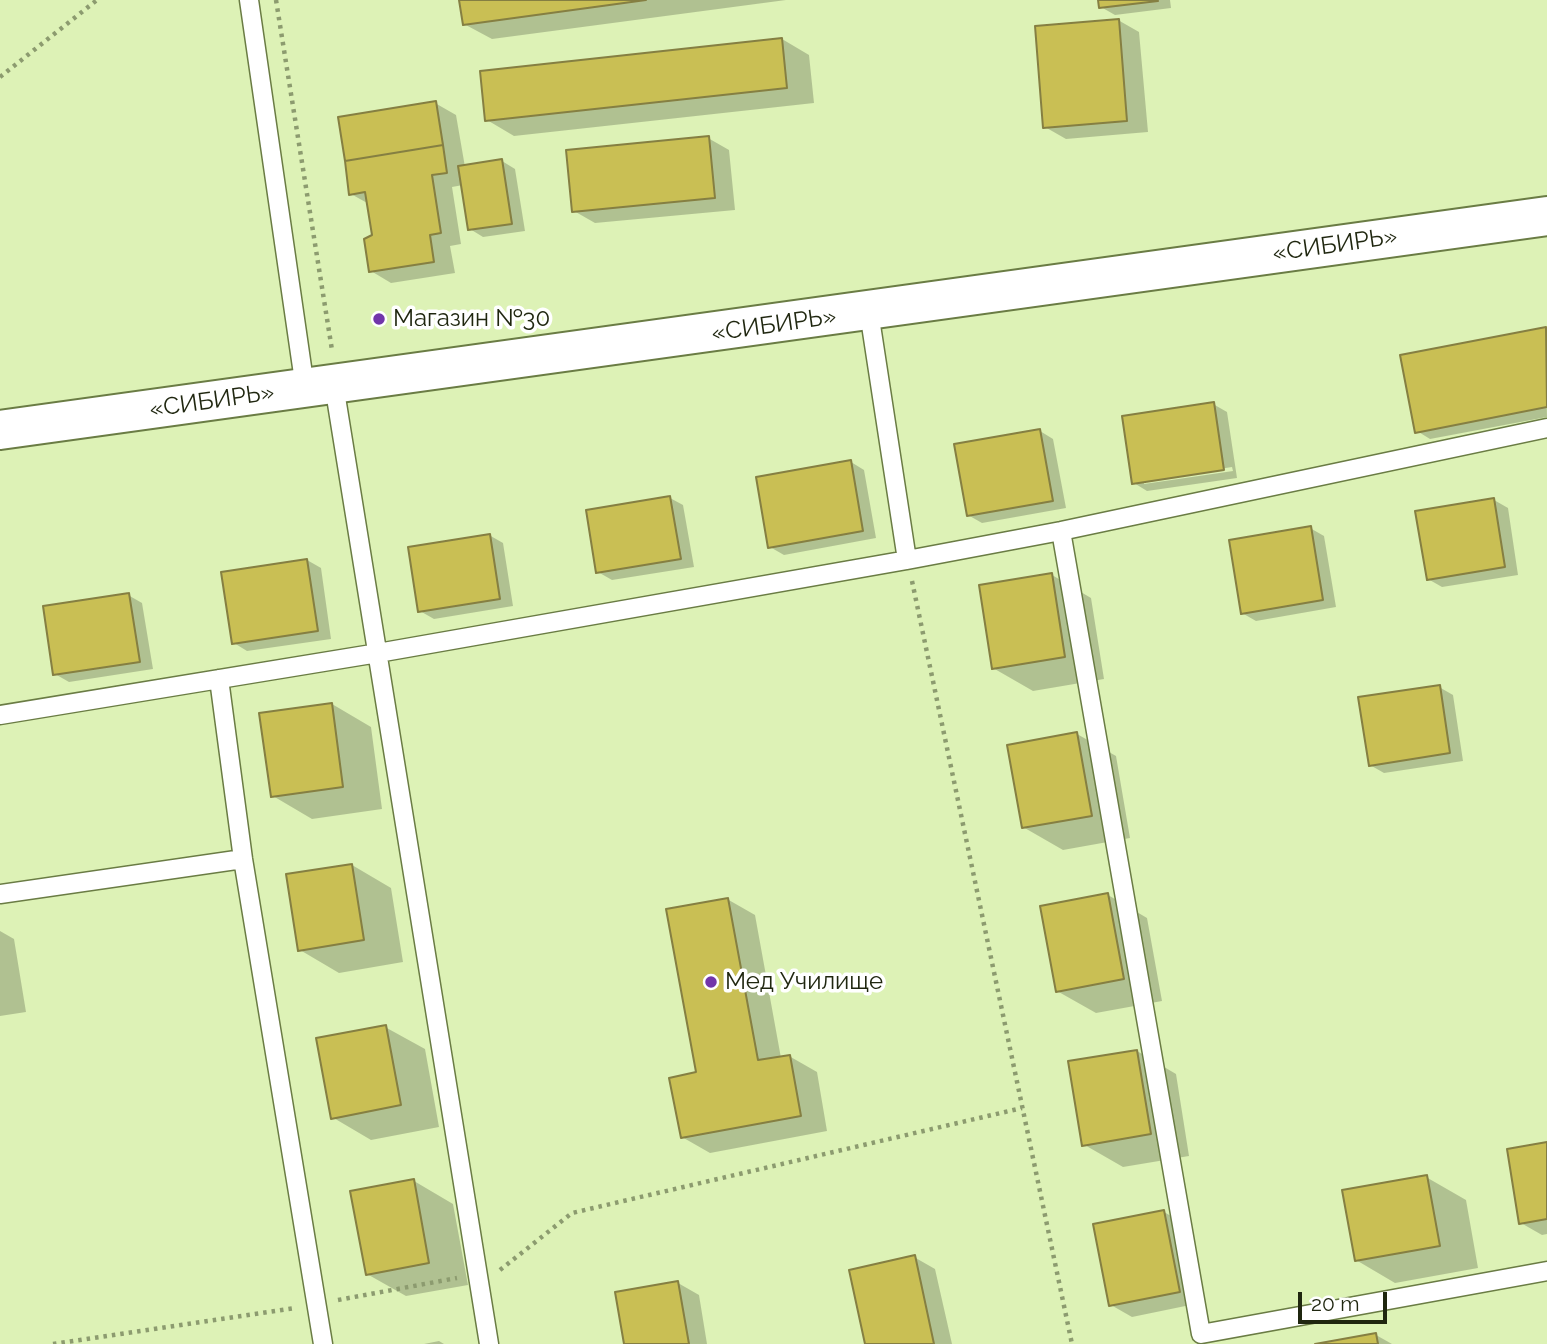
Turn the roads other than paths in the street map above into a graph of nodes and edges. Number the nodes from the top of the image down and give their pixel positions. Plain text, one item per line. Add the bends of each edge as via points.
1 (249, 0) edge
2 (1546, 219) edge
3 (869, 312) junction
4 (324, 375) junction
5 (1547, 428) edge
6 (0, 430) edge
7 (1061, 530) junction
8 (907, 560) junction
9 (377, 653) junction
10 (219, 679) junction
11 (0, 715) edge
12 (243, 859) junction
13 (0, 894) edge
14 (1547, 1271) edge
15 (323, 1344) edge
16 (489, 1344) edge

1 - 4 lane
2 - 3 main road, «СИБИРЬ»
3 - 4 main road, «СИБИРЬ»
3 - 8 lane
4 - 6 main road, «СИБИРЬ»
4 - 9 lane
5 - 7 lane
7 - 8 lane
7 - 14 lane via 1201,1334
8 - 9 lane
9 - 10 lane
9 - 16 lane
10 - 11 lane
10 - 12 lane
12 - 13 lane
12 - 15 lane

